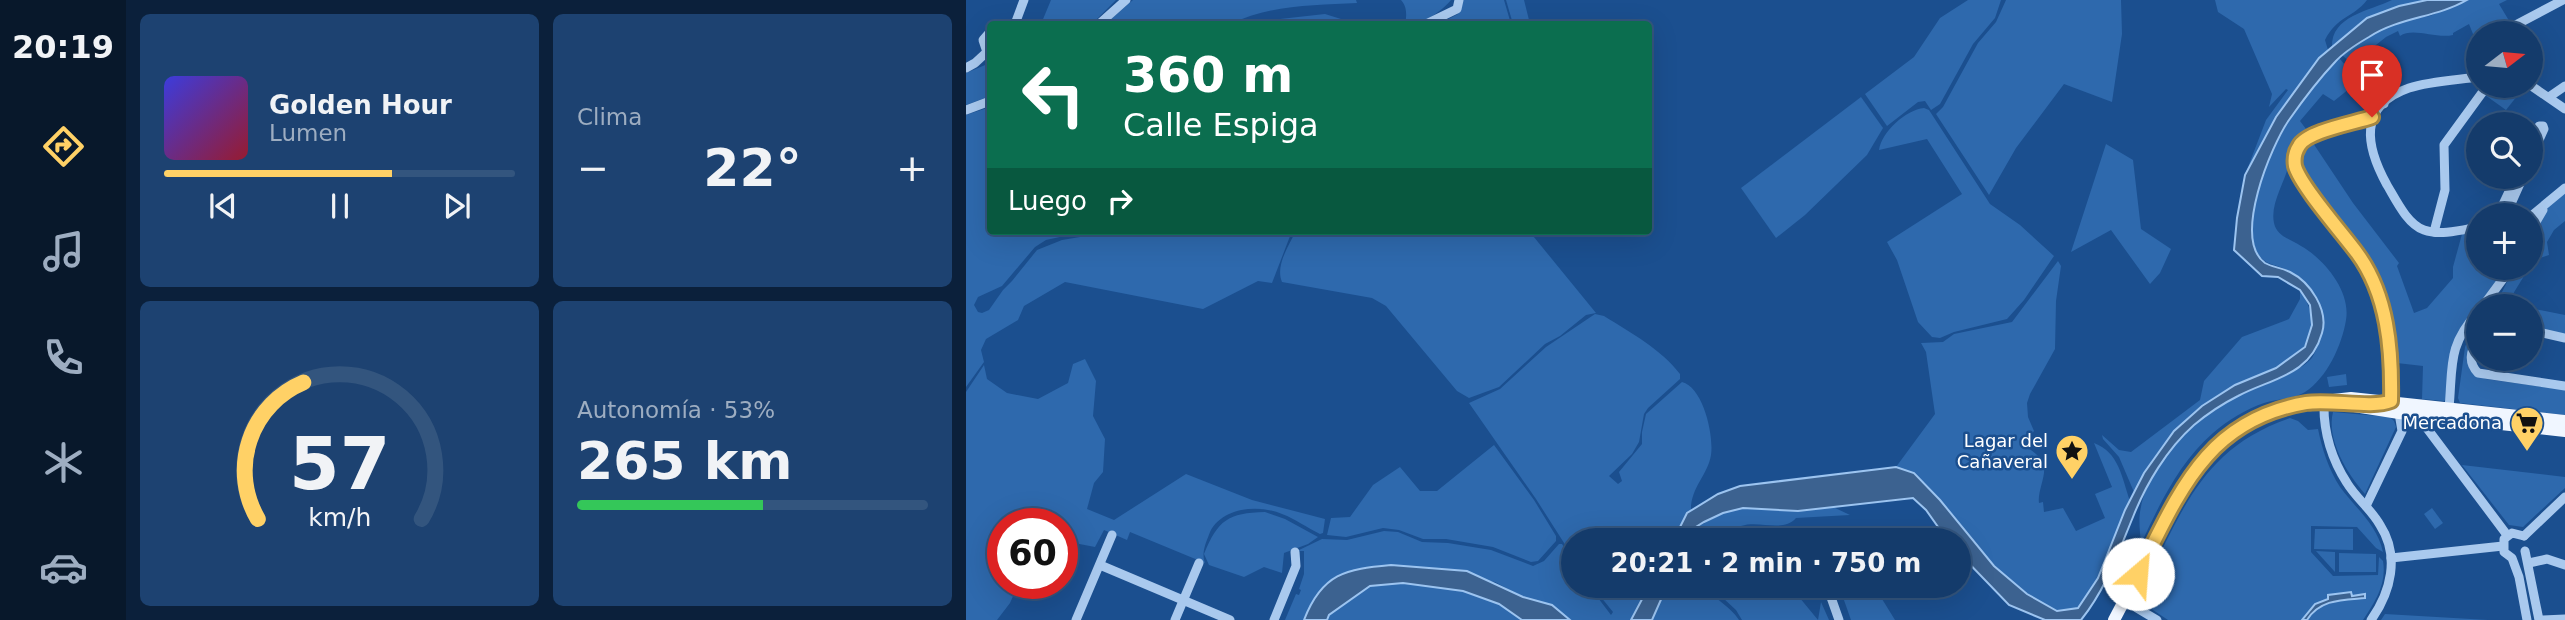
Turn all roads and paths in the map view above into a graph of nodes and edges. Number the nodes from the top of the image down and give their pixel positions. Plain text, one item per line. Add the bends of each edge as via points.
1 (1024, 0) edge
2 (1126, 0) edge
3 (1459, 0) edge
4 (2563, 0) edge
5 (1016, 21) edge
6 (1102, 21) edge
7 (1432, 21) edge
8 (2525, 21) edge
9 (987, 52) edge
10 (2351, 67) dead end
11 (966, 68) edge
12 (2466, 79) edge
13 (2565, 86) edge
14 (2543, 93) edge
15 (2549, 96) junction
16 (2478, 98) edge
17 (987, 103) edge
18 (2384, 104) junction
19 (2565, 109) edge
20 (966, 110) edge
21 (2372, 117) junction
22 (2565, 188) edge
23 (2543, 208) edge
24 (2466, 228) edge
25 (2434, 232) junction
26 (2466, 332) edge
27 (2543, 333) edge
28 (2565, 338) edge
29 (2476, 371) edge
30 (2565, 386) edge
31 (2324, 401) junction
32 (2391, 401) junction
33 (2339, 403) junction
34 (2449, 408) junction
35 (2399, 413) junction
36 (2424, 415) junction
37 (2565, 421) edge
38 (2565, 431) edge
39 (2565, 497) edge
40 (2366, 506) junction
41 (1112, 534) dead end
42 (2507, 535) junction
43 (2524, 536) junction
44 (2503, 546) junction
45 (2525, 551) junction
46 (1295, 552) dead end
47 (2391, 558) junction
48 (2512, 558) junction
49 (1199, 563) dead end
50 (2529, 563) junction
51 (1100, 565) junction
52 (2565, 565) edge
53 (1831, 598) edge
54 (1184, 600) junction
55 (2125, 600) junction
56 (2565, 619) edge
57 (1076, 620) edge
58 (1175, 620) edge
59 (1230, 620) edge
60 (1274, 620) edge
61 (1839, 620) edge
62 (2114, 620) edge
63 (2157, 620) edge
64 (2371, 620) edge
65 (2528, 620) edge
66 (2541, 620) edge

1 - 5 street
2 - 6 street
3 - 7 street via 1457,9
4 - 8 street
9 - 11 street
10 - 18 street
12 - 18 street via 2417,86
13 - 15 street
14 - 15 street
15 - 19 street
16 - 25 street via 2444,145 2445,191
17 - 20 street
18 - 21 street
21 - 25 street via 2370,146 2375,163 2409,219
21 - 32 street via 2309,136 2297,148 2295,159 2299,176 2364,262 2377,291 2388,336
22 - 23 street
24 - 25 street
26 - 34 street via 2454,346
27 - 28 street
29 - 30 street
31 - 32 main road
31 - 33 main road
31 - 40 street via 2327,438 2335,463
31 - 55 main road via 2282,408 2258,418 2216,446 2177,497
32 - 33 main road
32 - 34 main road
33 - 35 main road
34 - 37 main road
35 - 36 main road
35 - 40 street via 2402,431
36 - 38 main road
36 - 42 street via 2423,423
39 - 43 street
40 - 47 street via 2381,526
41 - 51 street
42 - 43 street
42 - 44 street
43 - 45 street
44 - 47 street
44 - 48 street
45 - 48 street
45 - 50 street
46 - 60 street via 1296,566
47 - 64 street via 2389,586
48 - 65 street
49 - 54 street
50 - 52 street via 2542,559
50 - 66 street
51 - 54 street
51 - 57 street
53 - 61 street
54 - 58 street
54 - 59 street
55 - 62 main road
55 - 63 street
56 - 66 street

